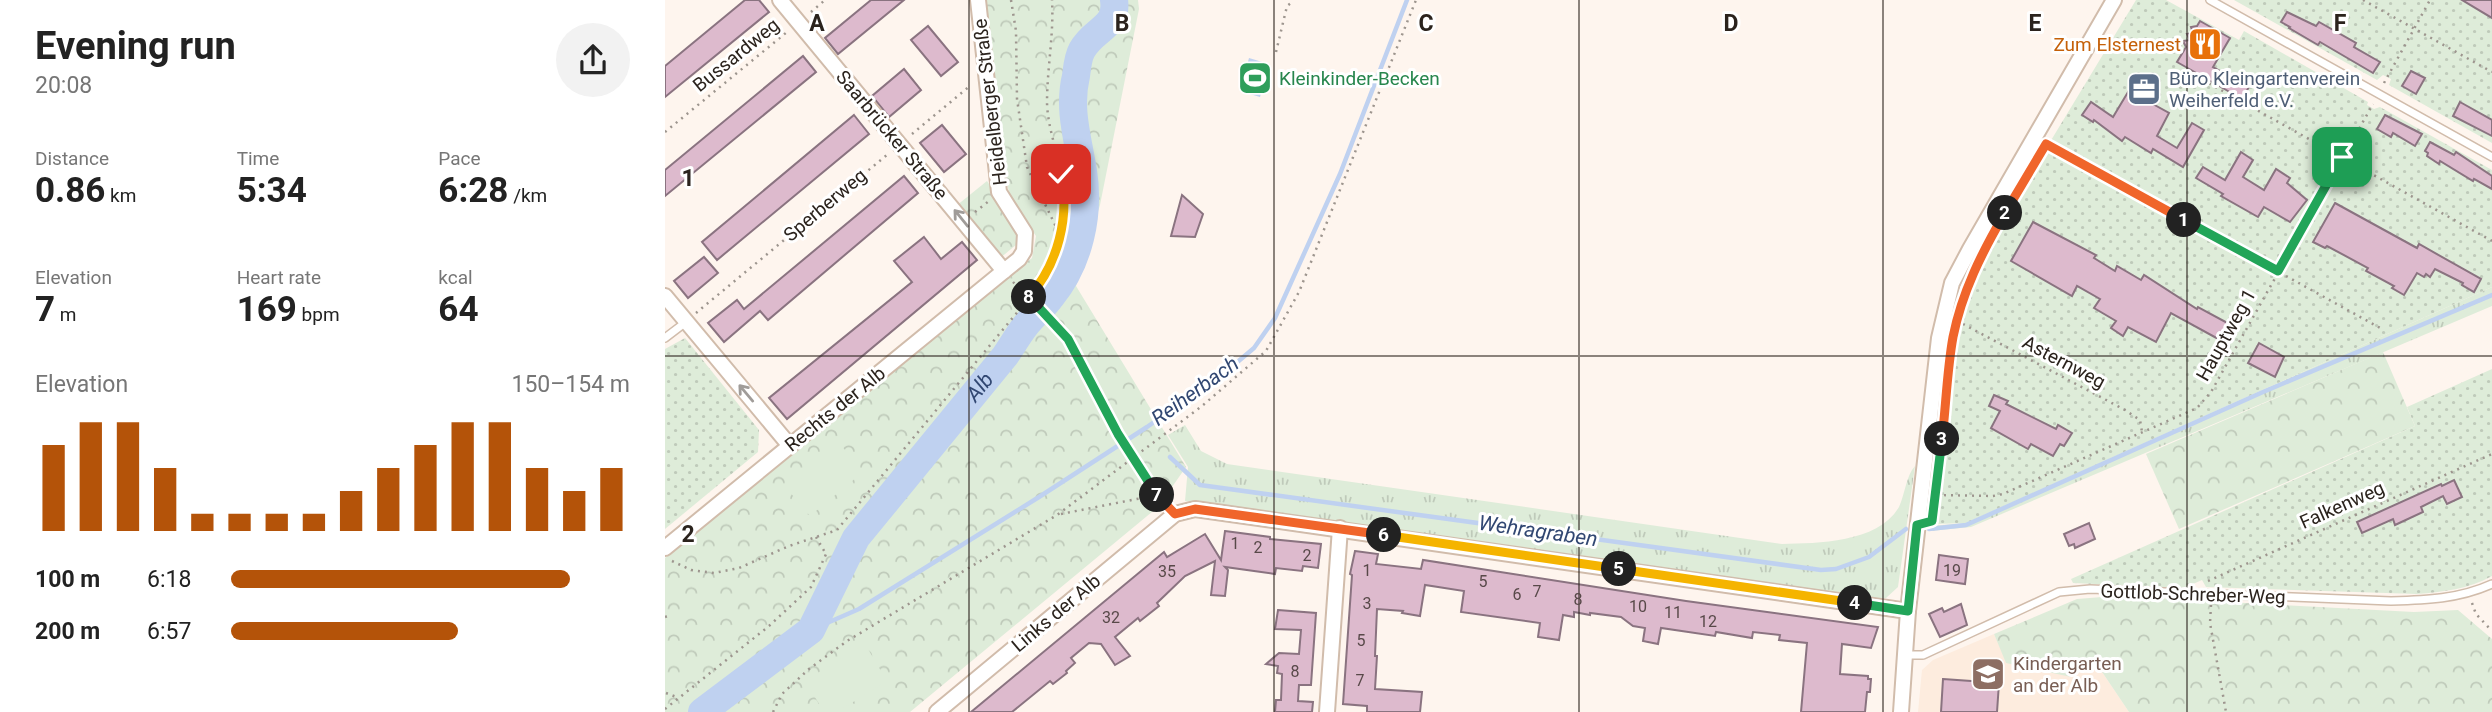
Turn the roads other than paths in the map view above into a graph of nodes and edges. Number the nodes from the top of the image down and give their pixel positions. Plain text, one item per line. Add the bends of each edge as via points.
1 (780, 0) edge
2 (978, 0) edge
3 (2114, 0) edge
4 (2210, 0) edge
5 (2492, 157) edge
6 (1004, 271) junction
7 (665, 296) edge
8 (686, 321) junction
9 (665, 338) edge
10 (790, 446) junction
11 (1339, 528) junction
12 (667, 554) edge
13 (2492, 584) edge
14 (1908, 611) junction
15 (1905, 655) junction
16 (937, 712) edge
17 (1327, 712) edge
18 (1901, 712) edge

6 -> 1 street, Saarbrücker Straße
2 - 6 street, Heidelberger Straße via 999,192 1026,239 1019,258
3 - 14 street via 1952,284 1939,338
4 - 5 lane
6 - 10 street, Rechts der Alb
7 - 8 street
8 - 9 lane
10 -> 8 street
10 - 12 street, Rechts der Alb
11 - 14 street
11 - 16 street, Links der Alb via 1195,509 1175,514
11 - 17 street
13 - 15 lane, Gottlob-Schreber-Weg via 2440,599 2391,601 2059,592 1923,654
14 - 15 street
15 - 18 street

